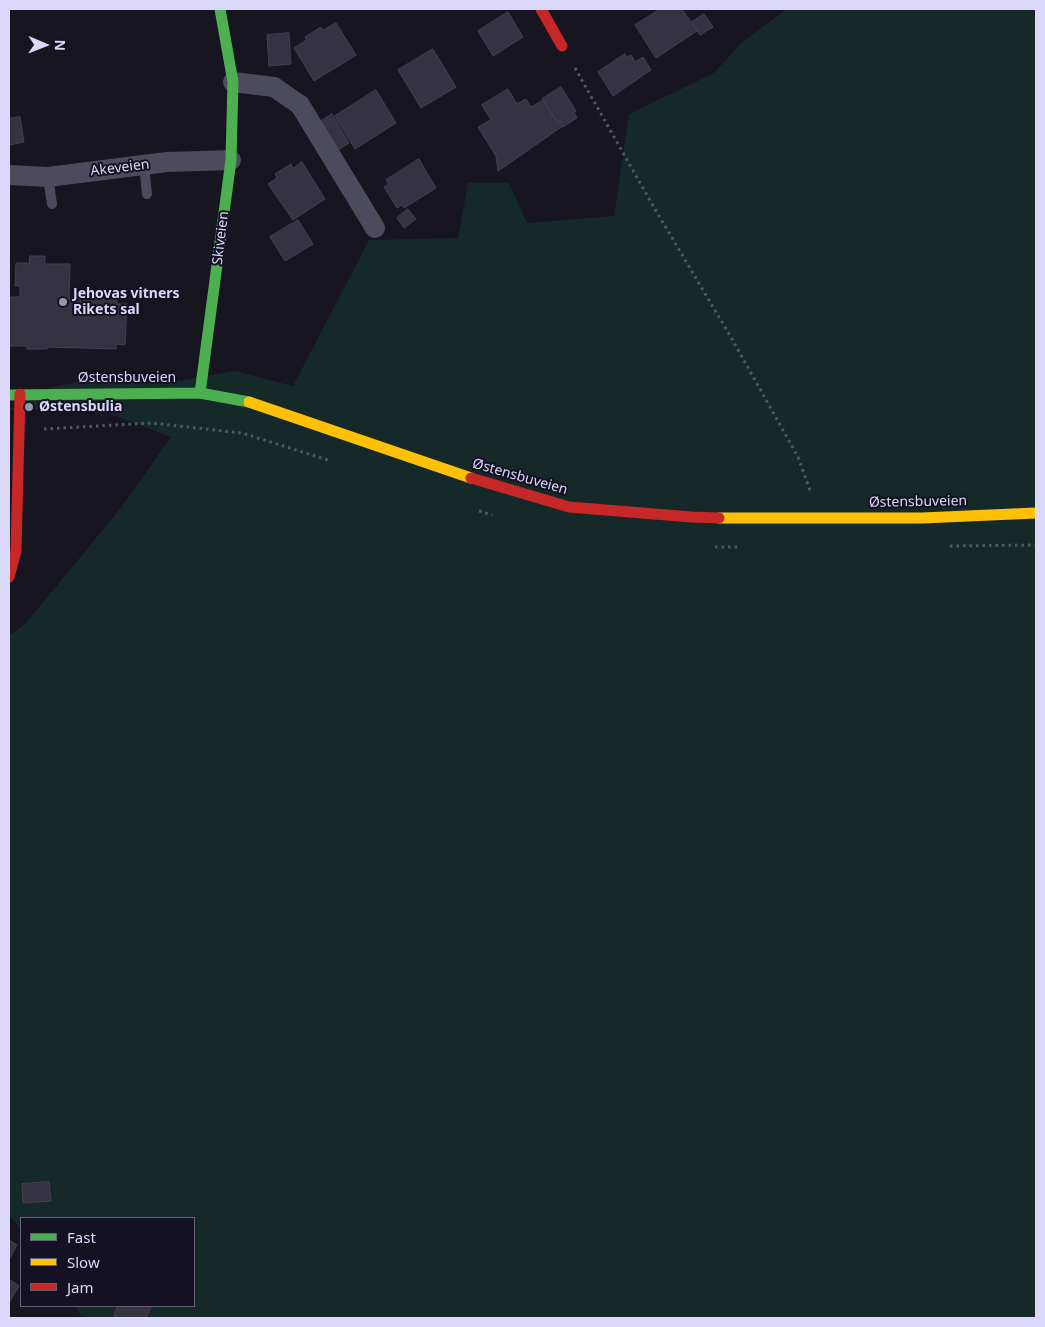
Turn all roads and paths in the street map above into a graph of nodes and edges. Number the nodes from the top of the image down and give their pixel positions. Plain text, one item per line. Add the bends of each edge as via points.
1 (220, 9) edge
2 (541, 9) edge
3 (562, 46) joint
4 (233, 82) junction
5 (231, 160) junction
6 (144, 165) junction
7 (9, 175) edge
8 (48, 177) junction
9 (147, 194) dead end
10 (52, 204) dead end
11 (375, 228) dead end
12 (200, 392) junction
13 (14, 394) edge
14 (1036, 513) edge
15 (820, 518) junction
16 (9, 577) edge

1 - 4 main road, Skiveien
2 - 3 main road
3 - 15 path via 798,458
4 - 5 main road, Skiveien
4 - 11 street via 274,87 300,105
5 - 6 street, Akeveien
5 - 12 main road, Skiveien
6 - 8 street, Akeveien
6 - 9 lane
7 - 8 street, Akeveien
8 - 10 lane
12 - 13 main road, Østensbuveien
12 - 15 main road, Østensbuveien via 252,402 456,474 569,507 691,517
13 - 16 main road via 16,551
14 - 15 main road, Østensbuveien

